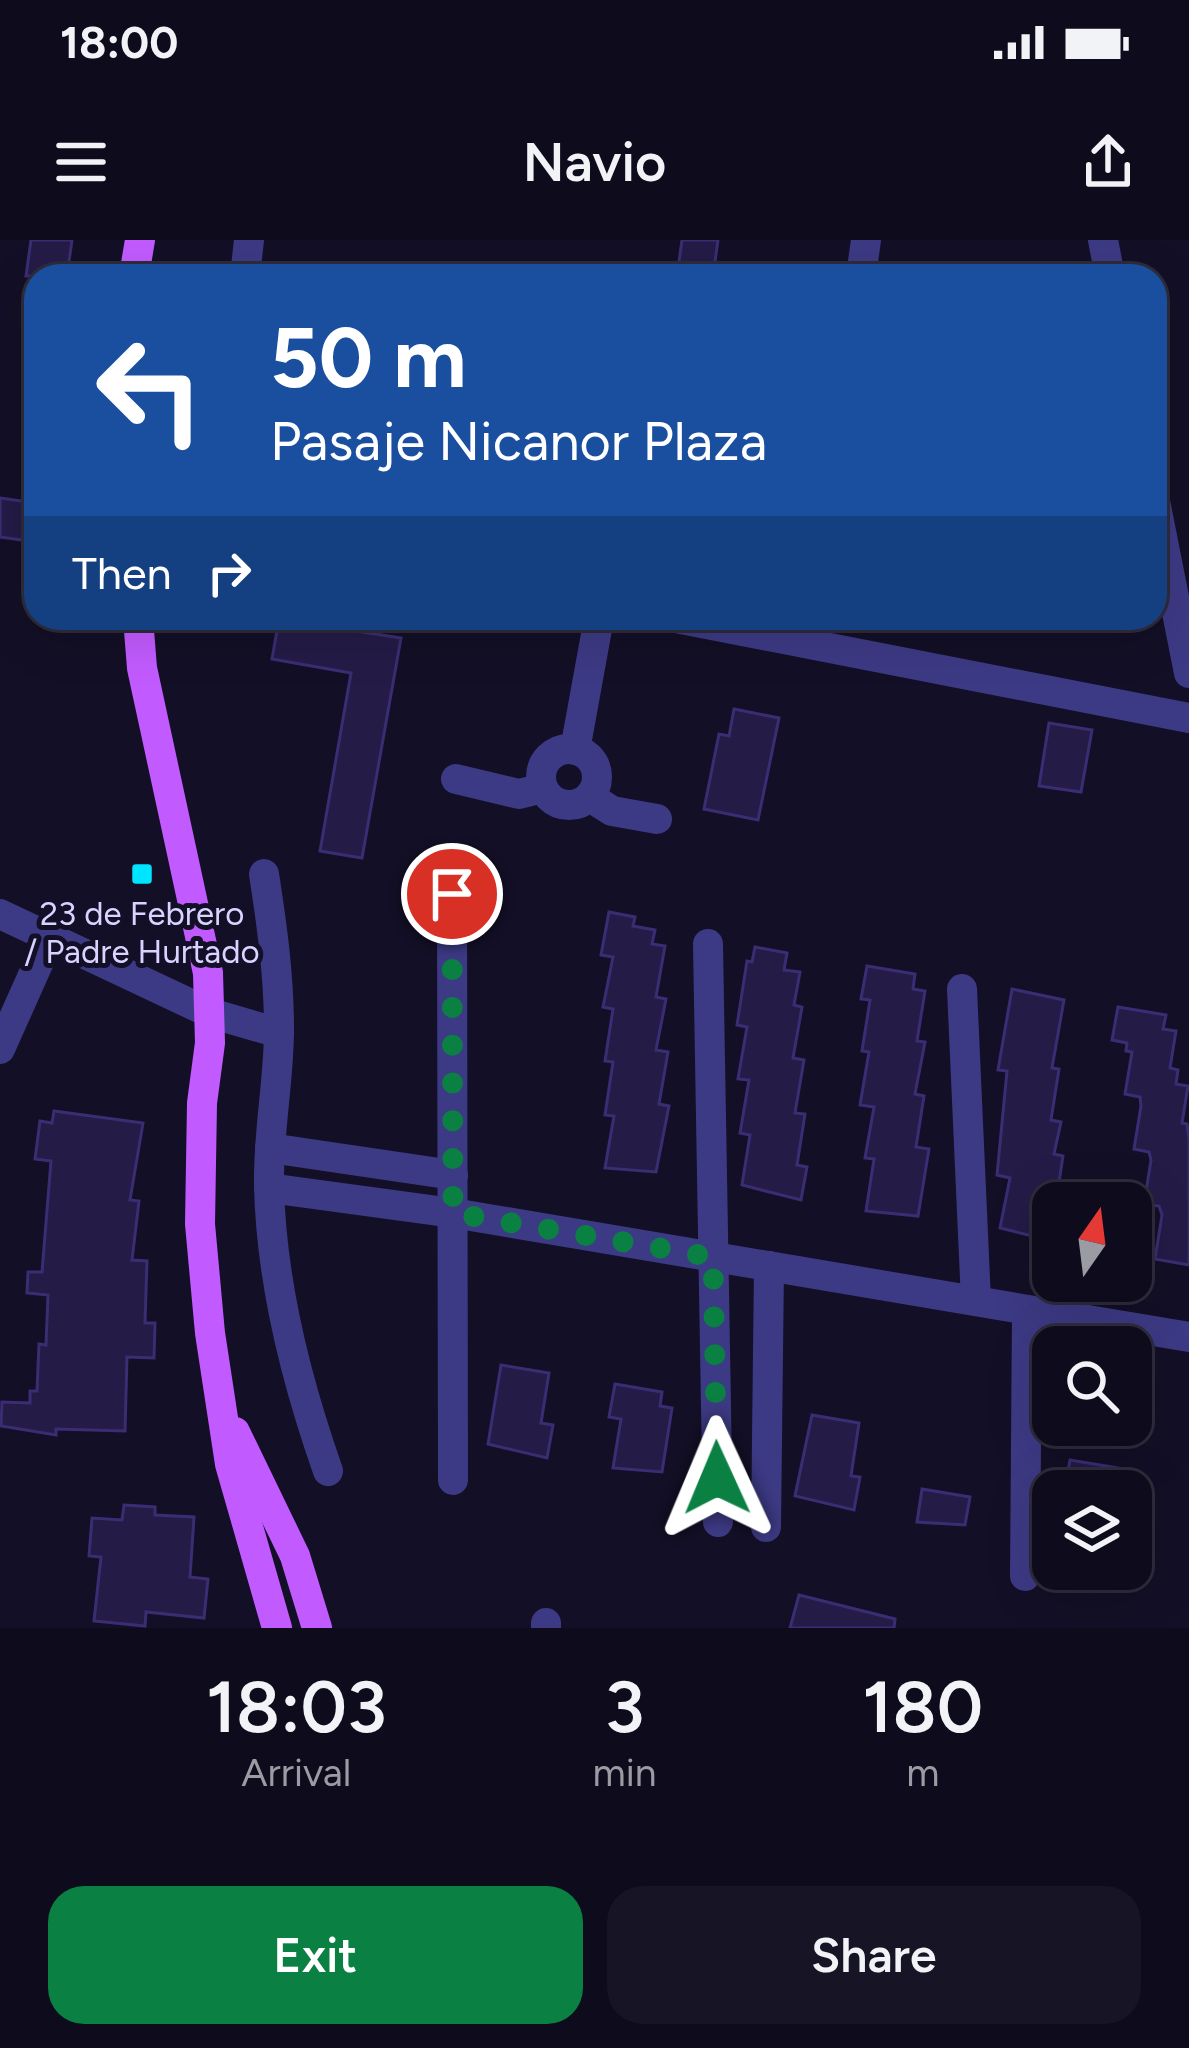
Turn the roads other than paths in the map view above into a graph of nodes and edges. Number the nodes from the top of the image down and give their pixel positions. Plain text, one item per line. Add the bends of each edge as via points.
1 (1167, 562) edge
2 (139, 630) edge
3 (597, 630) edge
4 (738, 630) edge
5 (1189, 673) edge
6 (1189, 718) edge
7 (575, 750) junction
8 (456, 779) dead end
9 (543, 788) junction
10 (590, 796) junction
11 (657, 819) dead end
12 (264, 874) dead end
13 (452, 894) dead end
14 (0, 914) edge
15 (50, 937) junction
16 (708, 944) dead end
17 (962, 989) dead end
18 (210, 1012) junction
19 (279, 1033) junction
20 (0, 1049) edge
21 (270, 1148) junction
22 (453, 1175) junction
23 (269, 1188) junction
24 (453, 1213) junction
25 (713, 1257) junction
26 (769, 1266) junction
27 (976, 1301) junction
28 (1028, 1310) junction
29 (1189, 1337) edge
30 (219, 1387) junction
31 (328, 1471) dead end
32 (453, 1480) dead end
33 (718, 1522) dead end
34 (766, 1526) dead end
35 (1025, 1576) dead end
36 (277, 1628) edge
37 (317, 1628) edge

1 - 5 street
2 - 18 main road
3 - 7 street
4 - 6 street
7 - 9 street via 545,763
7 - 10 street via 596,769
8 - 9 street via 519,794
9 - 10 street via 562,804
10 - 11 street via 612,811
12 - 19 street
13 - 22 street
14 - 15 street
15 - 18 street
15 - 20 street
16 - 25 street
17 - 27 street
18 - 19 street
18 - 30 main road via 200,1224
19 - 21 street
21 - 22 street
21 - 23 street
22 - 24 street
23 - 24 street
23 - 31 street via 301,1395
24 - 25 street
24 - 32 street
25 - 26 street
25 - 33 street
26 - 27 street
26 - 34 street
27 - 28 street
28 - 29 street
28 - 35 street
30 - 36 main road via 230,1464
30 - 37 main road via 295,1556

